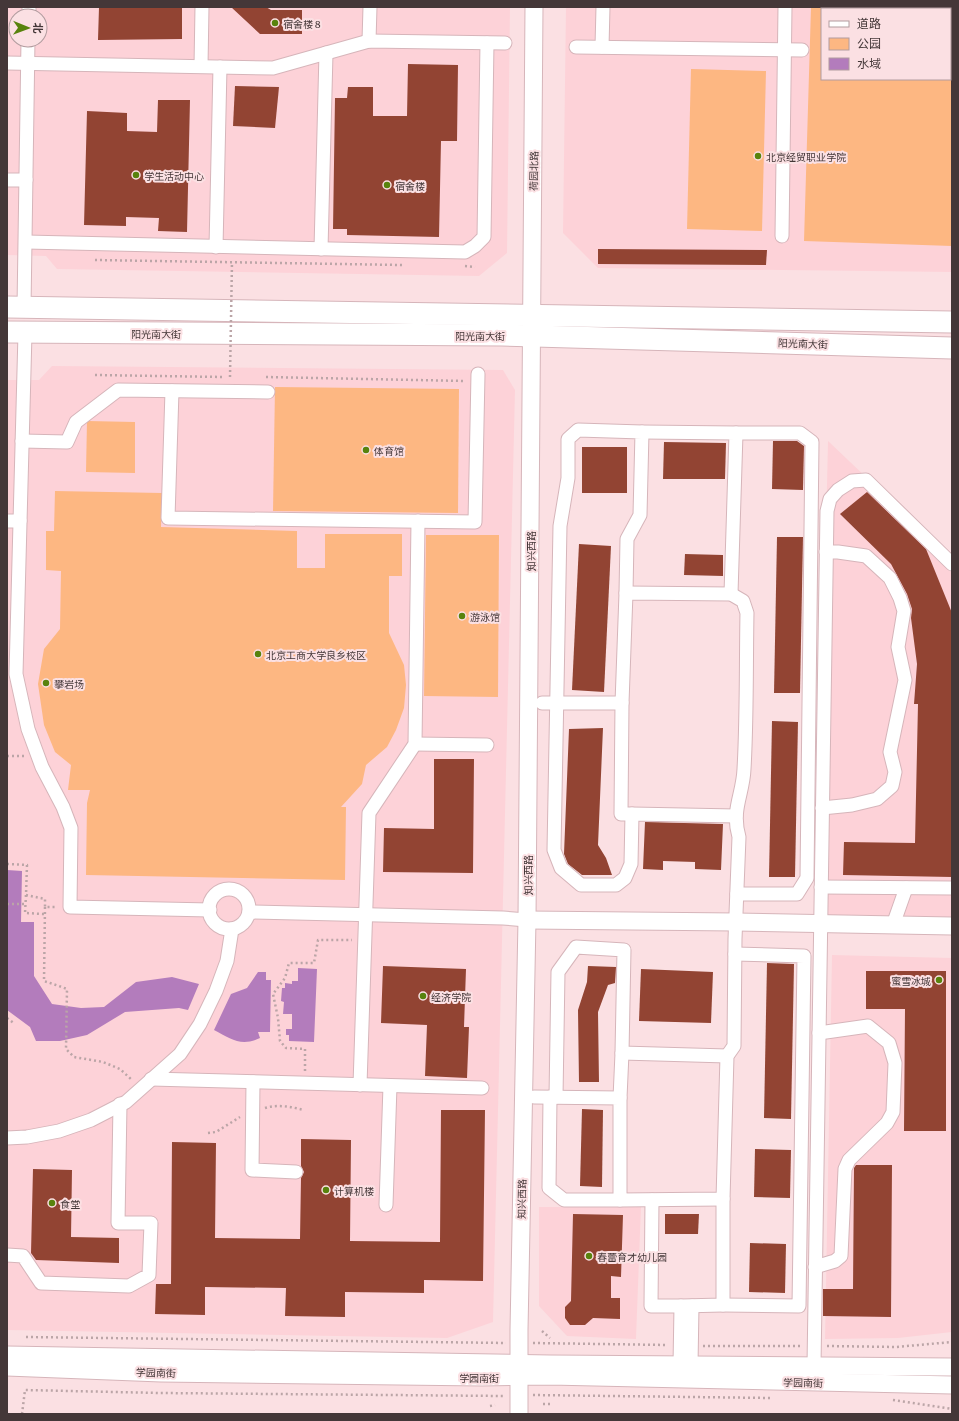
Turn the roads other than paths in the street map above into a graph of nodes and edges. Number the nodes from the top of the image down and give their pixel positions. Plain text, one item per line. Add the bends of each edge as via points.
1 (202, 7) edge
2 (370, 7) edge
3 (534, 7) edge
4 (603, 7) edge
5 (785, 7) edge
6 (369, 41) junction
7 (487, 43) junction
8 (505, 43) dead end
9 (576, 47) dead end
10 (602, 47) junction
11 (28, 48) edge
12 (786, 50) junction
13 (802, 50) dead end
14 (326, 53) junction
15 (7, 63) edge
16 (28, 63) junction
17 (201, 66) junction
18 (220, 67) junction
19 (7, 180) edge
20 (26, 180) junction
21 (782, 236) dead end
22 (26, 242) junction
23 (216, 247) junction
24 (321, 249) junction
25 (16, 307) edge
26 (952, 322) edge
27 (532, 325) junction
28 (16, 332) edge
29 (952, 348) edge
30 (478, 377) road end
31 (172, 391) junction
32 (268, 392) dead end
33 (642, 432) junction
34 (736, 433) junction
35 (22, 441) junction
36 (13, 521) edge
37 (418, 521) junction
38 (826, 552) junction
39 (952, 564) edge
40 (626, 593) junction
41 (731, 594) junction
42 (12, 674) edge
43 (542, 703) dead end
44 (557, 703) junction
45 (622, 703) junction
46 (416, 744) junction
47 (487, 745) dead end
48 (822, 808) junction
49 (632, 814) junction
50 (736, 816) junction
51 (821, 887) junction
52 (906, 888) junction
53 (952, 888) edge
54 (737, 894) junction
55 (210, 910) junction
56 (249, 912) junction
57 (365, 914) junction
58 (527, 920) junction
59 (736, 922) junction
60 (820, 924) junction
61 (893, 925) junction
62 (952, 926) edge
63 (232, 929) junction
64 (735, 954) junction
65 (819, 1032) junction
66 (622, 1053) junction
67 (727, 1056) junction
68 (151, 1079) junction
69 (253, 1082) junction
70 (360, 1085) junction
71 (390, 1086) junction
72 (482, 1088) dead end
73 (534, 1097) dead end
74 (553, 1097) junction
75 (620, 1098) junction
76 (120, 1104) junction
77 (7, 1138) edge
78 (296, 1172) dead end
79 (723, 1199) junction
80 (620, 1200) junction
81 (652, 1200) junction
82 (386, 1204) dead end
83 (7, 1255) edge
84 (814, 1267) junction
85 (686, 1306) junction
86 (723, 1306) junction
87 (7, 1355) edge
88 (685, 1365) junction
89 (814, 1366) junction
90 (7, 1367) edge
91 (952, 1367) edge
92 (519, 1370) junction
93 (952, 1385) edge
94 (519, 1414) edge

1 - 17 street
2 - 6 street
3 - 27 street, 荷园北路
4 - 10 street
5 - 12 street
6 - 7 street
6 - 14 street
7 - 8 street
7 - 24 street via 484,237 465,252
9 - 10 street
10 - 12 street
11 - 16 street
12 - 13 street
12 - 21 street
14 - 18 street via 273,68
14 - 24 street
15 - 16 street
16 - 17 street
16 - 20 street
17 - 18 street
18 - 23 street
19 - 20 street
20 - 22 street
22 - 23 street
22 - 25 street
23 - 24 street
25 - 27 main road, 阳光南大街
26 - 27 main road, 阳光南大街
27 - 28 main road, 阳光南大街
27 - 29 main road, 阳光南大街
27 - 58 street, 知兴西路
28 - 35 street
30 - 37 street via 475,522
31 - 32 street
31 - 35 street via 118,390 76,422 67,442
31 - 37 street via 168,518
33 - 34 street
33 - 40 street via 640,515 627,539
33 - 44 street via 578,430 568,439 568,478 560,526
34 - 41 street
34 - 54 street via 800,433 812,442 807,878 797,894
35 - 36 street
36 - 42 street
37 - 46 street
38 - 39 street via 827,512 830,499 852,481 866,480
38 - 48 street
38 - 48 street via 866,556 890,578 904,611 898,647 905,680 890,752 895,772 892,786 877,799
40 - 41 street
40 - 45 street
41 - 50 street via 743,601 746,613 744,770
42 - 55 street via 42,767 63,806 71,828 70,907
43 - 44 street
44 - 45 street
44 - 49 street via 554,850 561,868 581,885 616,885 625,878 631,864
45 - 49 street via 621,814
46 - 47 street
46 - 57 street via 368,813
48 - 51 street
49 - 50 street
50 - 54 street via 739,837
51 - 52 street
51 - 60 street
52 - 53 street
52 - 61 street
54 - 59 street
55 - 56 street via 214,898 224,890 230,890 242,894 249,906
55 - 63 street via 214,922 225,929
56 - 57 street
56 - 63 street via 243,924
57 - 58 street
57 - 70 street
58 - 59 street
58 - 92 street, 知兴西路
59 - 60 street
59 - 64 street
60 - 61 street
60 - 65 street
61 - 62 street
63 - 68 street via 227,961 200,1024 180,1054
64 - 67 street via 734,1046
64 - 86 street via 804,956 799,1306
65 - 84 street
65 - 84 street via 868,1026 889,1043 895,1063 893,1112 887,1123 849,1160 845,1169 841,1256
66 - 67 street
66 - 74 street via 624,950 576,947 558,972
66 - 75 street
67 - 79 street
68 - 69 street
68 - 76 street via 126,1102
69 - 70 street
69 - 78 street via 252,1170
70 - 71 street
71 - 72 street
71 - 82 street
73 - 74 street
74 - 75 street
74 - 80 street via 549,1188 564,1200
75 - 80 street
76 - 77 street via 91,1120 59,1131
76 - 83 street via 118,1222 151,1223 149,1275 129,1286 41,1283 23,1256
79 - 81 street
79 - 86 street
80 - 81 street
81 - 85 street via 651,1306
84 - 89 street
85 - 86 street
85 - 88 street
87 - 92 street, 学园南街
88 - 89 street, 学园南街
88 - 92 street, 学园南街
89 - 91 street, 学园南街
90 - 92 street, 学园南街 via 161,1373
92 - 93 street, 学园南街
92 - 94 street, 知兴西路

